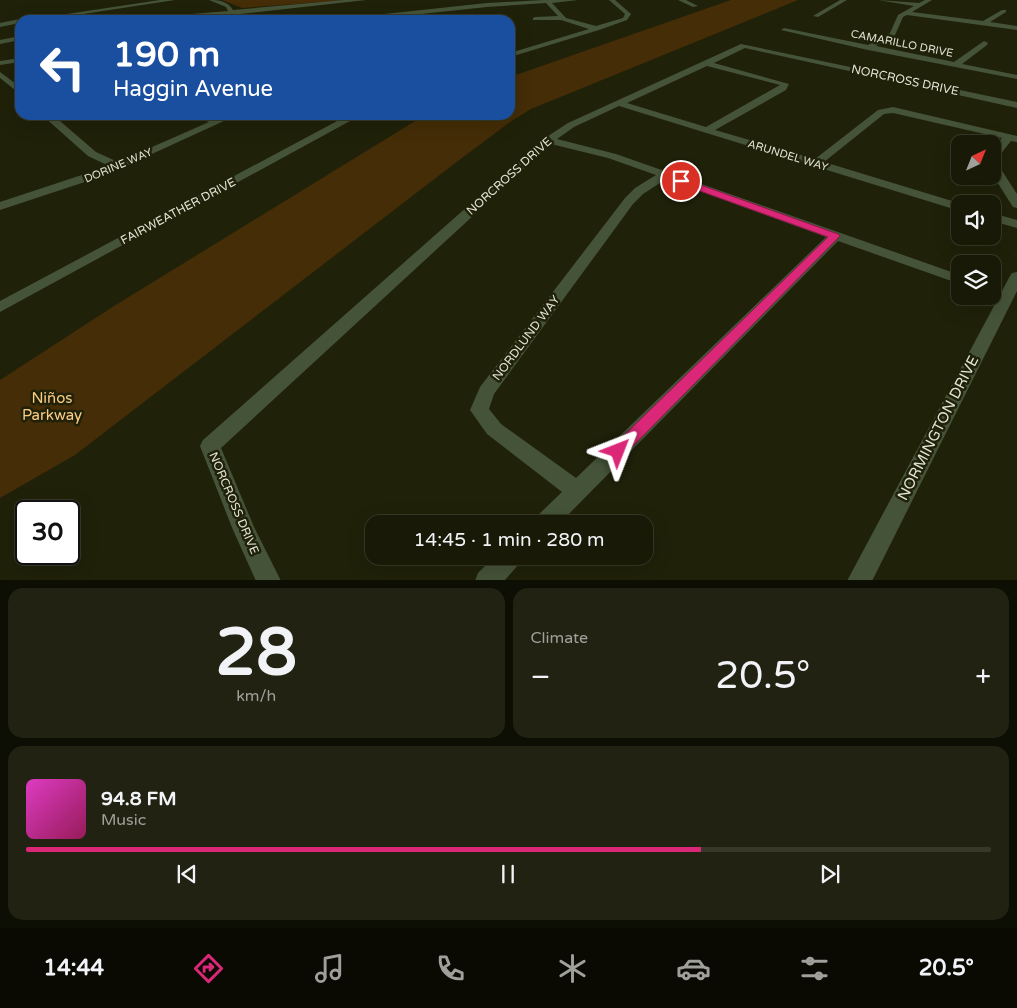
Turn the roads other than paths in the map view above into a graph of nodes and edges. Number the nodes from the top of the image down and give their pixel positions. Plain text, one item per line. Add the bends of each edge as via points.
1 (172, 0) edge
2 (212, 0) edge
3 (363, 0) edge
4 (546, 0) edge
5 (575, 0) edge
6 (612, 0) edge
7 (681, 0) edge
8 (844, 0) edge
9 (881, 0) edge
10 (929, 0) edge
11 (434, 1) edge
12 (695, 6) dead end
13 (919, 6) junction
14 (446, 9) junction
15 (232, 11) junction
16 (1004, 11) dead end
17 (906, 13) junction
18 (59, 15) edge
19 (193, 15) edge
20 (230, 15) edge
21 (401, 15) edge
22 (453, 15) dead end
23 (816, 16) dead end
24 (562, 18) junction
25 (535, 19) dead end
26 (15, 23) edge
27 (983, 24) junction
28 (0, 25) edge
29 (1017, 28) edge
30 (598, 29) junction
31 (784, 30) dead end
32 (15, 39) edge
33 (0, 42) edge
34 (984, 42) dead end
35 (868, 48) junction
36 (515, 54) edge
37 (15, 61) edge
38 (0, 63) edge
39 (706, 63) junction
40 (955, 65) junction
41 (0, 74) edge
42 (1017, 77) edge
43 (15, 87) edge
44 (617, 103) junction
45 (1017, 104) edge
46 (53, 120) edge
47 (213, 120) edge
48 (346, 120) edge
49 (217, 121) joint
50 (707, 130) junction
51 (1013, 138) edge
52 (549, 140) junction
53 (1001, 149) edge
54 (817, 164) junction
55 (118, 166) junction
56 (664, 175) junction
57 (1001, 178) edge
58 (951, 204) edge
59 (1017, 204) edge
60 (0, 206) edge
61 (1001, 220) edge
62 (1017, 224) edge
63 (835, 236) junction
64 (1017, 276) edge
65 (951, 277) edge
66 (1001, 292) edge
67 (994, 305) edge
68 (0, 307) edge
69 (577, 491) junction
70 (553, 515) edge
71 (502, 565) edge
72 (269, 580) edge
73 (487, 580) edge
74 (859, 580) edge

1 - 18 street via 122,4
2 - 15 street
3 - 15 street
4 - 5 street
4 - 14 street
4 - 24 street
6 - 30 street via 628,17
7 - 12 street
8 - 23 street
9 - 13 street
10 - 13 street
11 - 14 street
13 - 17 street
14 - 21 street
14 - 22 street
15 - 19 street
15 - 20 street
16 - 27 street
17 - 27 street
17 - 35 street via 897,19 893,34
24 - 25 street
24 - 30 street
26 - 28 street
27 - 29 street
30 - 36 street
31 - 35 street, CAMARILLO DRIVE
32 - 33 street
34 - 40 street
35 - 40 street, CAMARILLO DRIVE
37 - 38 street
39 - 44 street, NORCROSS DRIVE
39 - 45 street, NORCROSS DRIVE via 739,48 754,47
39 - 50 street via 785,84
40 - 42 street, CAMARILLO DRIVE
41 - 43 street
44 - 50 street, ARUNDEL WAY
44 - 52 street, NORCROSS DRIVE via 571,125
46 - 55 street via 92,154
47 - 49 street
48 - 68 street, FAIRWEATHER DRIVE
49 - 55 street, DORINE WAY
50 - 54 street, ARUNDEL WAY
51 - 53 street
51 - 54 street via 893,110 881,112
52 - 56 street via 612,156
52 - 72 street, NORCROSS DRIVE via 210,446 244,530
54 - 58 street, ARUNDEL WAY
55 - 60 street, DORINE WAY
56 - 63 street
56 - 69 street, NORDLUND WAY via 629,201 486,392 479,410 494,429
57 - 59 street
61 - 62 street
63 - 65 street
63 - 69 street
64 - 66 street, NORMINGTON DRIVE
67 - 74 street, NORMINGTON DRIVE
69 - 70 street
71 - 73 street

